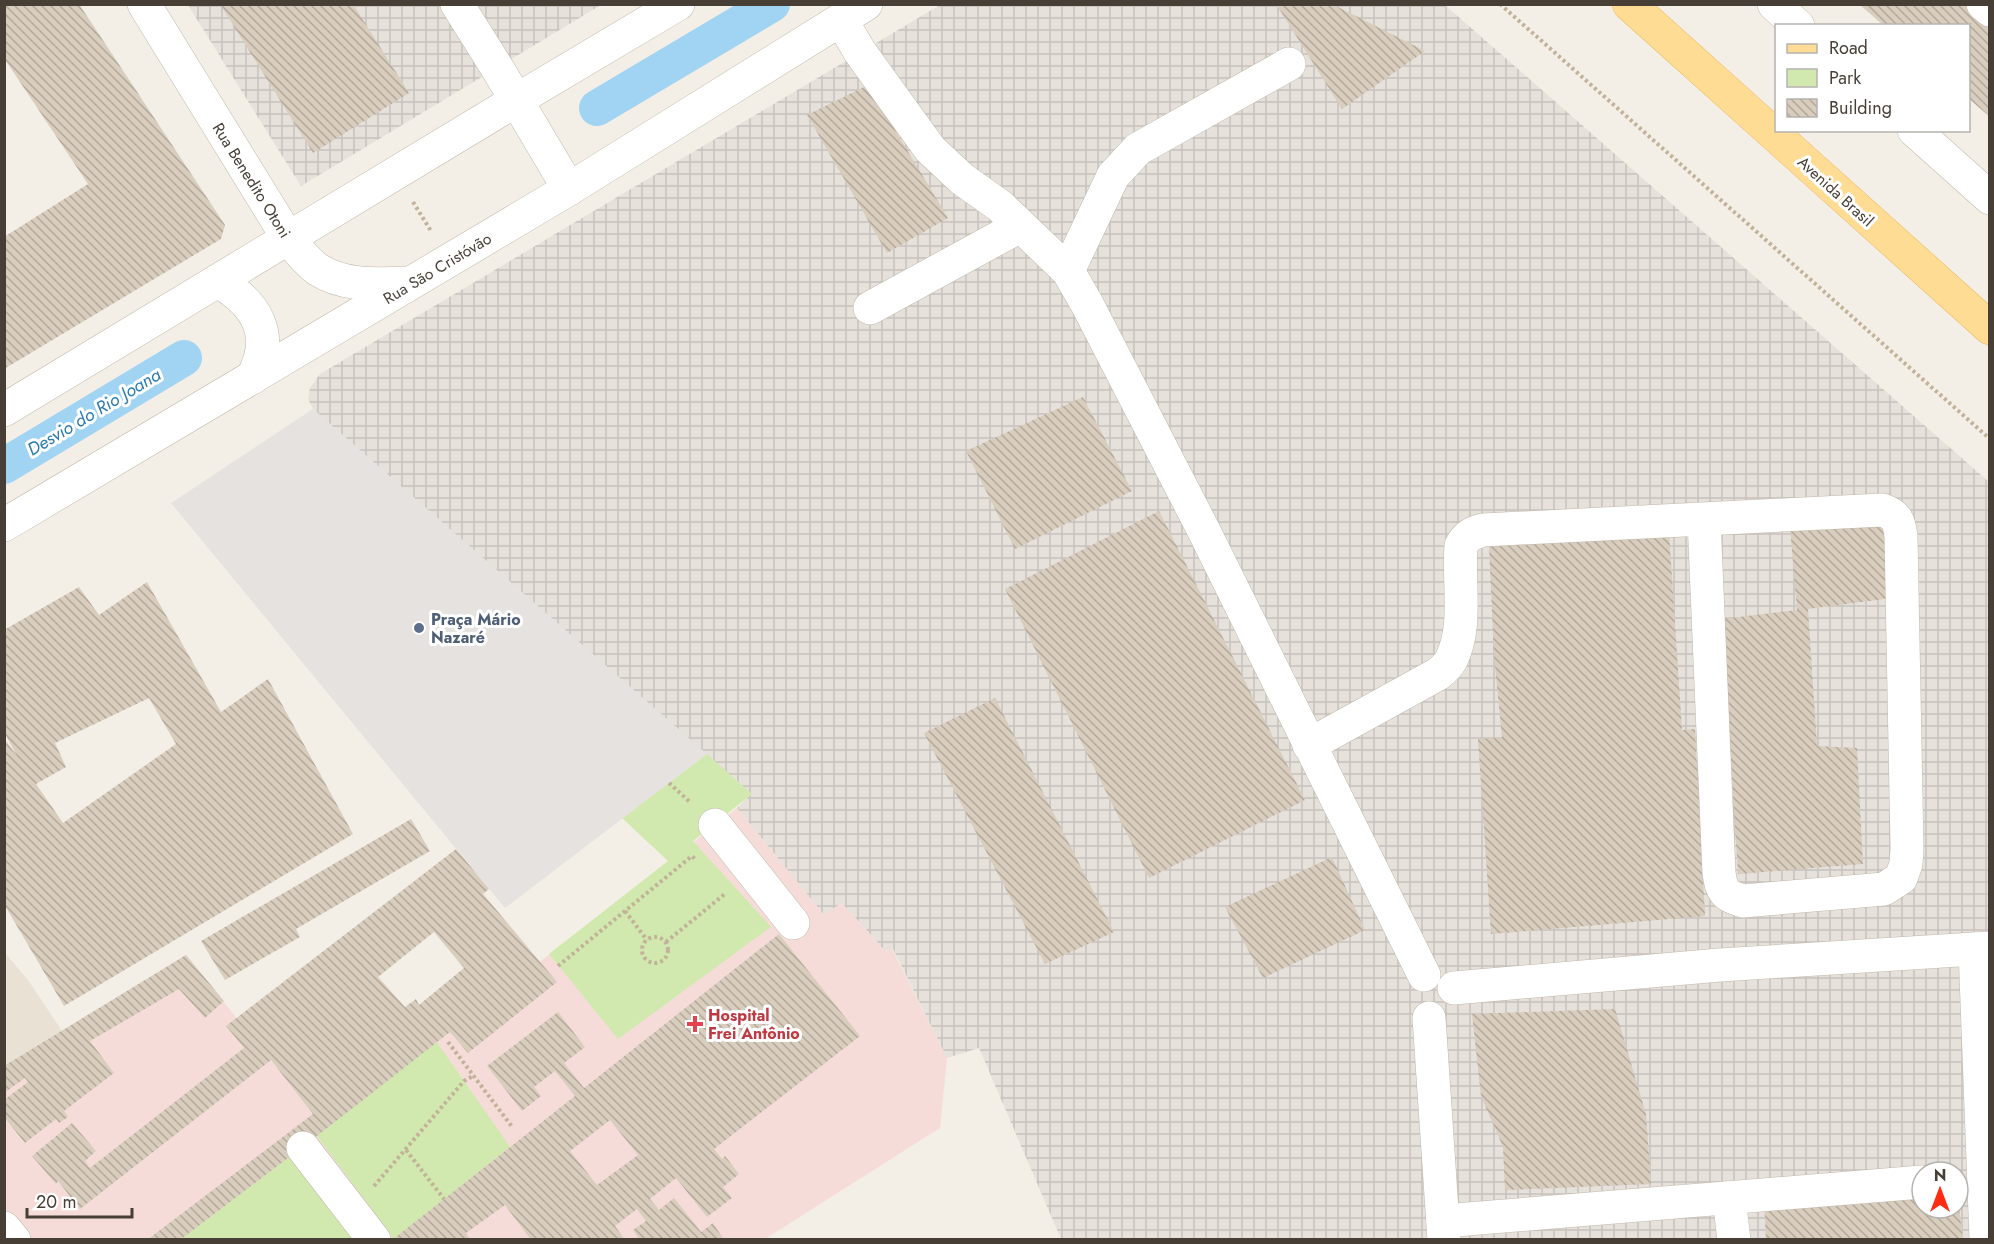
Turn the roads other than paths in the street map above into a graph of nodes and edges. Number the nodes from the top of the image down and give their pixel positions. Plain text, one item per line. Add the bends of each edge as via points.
1 (144, 4) edge
2 (457, 4) edge
3 (678, 4) edge
4 (1629, 4) edge
5 (1774, 4) edge
6 (1983, 4) edge
7 (1989, 10) edge
8 (854, 12) edge
9 (1796, 24) edge
10 (1289, 63) dead end
11 (515, 100) junction
12 (1916, 132) edge
13 (569, 189) junction
14 (1989, 198) edge
15 (1020, 226) junction
16 (288, 238) junction
17 (1068, 271) junction
18 (218, 281) junction
19 (410, 283) junction
20 (870, 308) dead end
21 (1989, 328) edge
22 (252, 378) junction
23 (4, 410) edge
24 (1704, 519) junction
25 (4, 525) edge
26 (1309, 745) junction
27 (715, 825) dead end
28 (793, 923) dead end
29 (1982, 948) edge
30 (1424, 975) junction
31 (1454, 988) junction
32 (1429, 1018) junction
33 (303, 1148) dead end
34 (1977, 1177) edge
35 (1910, 1183) edge
36 (1729, 1197) junction
37 (4, 1228) edge
38 (1507, 1228) edge
39 (1444, 1230) edge
40 (14, 1239) edge
41 (374, 1239) edge
42 (1734, 1239) edge
43 (1986, 1239) edge

1 - 16 street, Rua Benedito Otoni
2 - 11 street
3 - 11 street
4 - 21 main road, Avenida Brasil
5 - 9 street
6 - 7 street
8 - 13 street, Rua São Cristóvão
8 - 15 street via 860,52 930,149
10 - 17 street via 1138,148 1113,176
11 - 13 street
11 - 16 street
12 - 14 street
13 - 19 street, Rua São Cristóvão
15 - 17 street
15 - 20 street
16 - 18 street
16 - 19 street, Rua Benedito Otoni via 319,270 339,279
17 - 26 street via 1204,531
18 - 22 street via 244,299 259,320 262,345
18 - 23 street
19 - 22 street, Rua São Cristóvão
22 - 25 street, Rua São Cristóvão
24 - 24 street via 1719,873 1723,892 1743,901 1884,889 1901,878 1907,848 1899,521 1893,513 1871,509
24 - 26 street via 1473,533 1461,546 1460,623 1450,663 1438,674
26 - 30 street
27 - 28 street
29 - 31 street
29 - 34 street
30 - 31 street via 1447,978
30 - 32 street via 1410,992 1419,1014
31 - 32 street via 1450,1010 1441,1017
32 - 39 street
33 - 41 street
34 - 43 street
35 - 36 street
36 - 38 street
36 - 42 street
37 - 40 street
38 - 39 street

